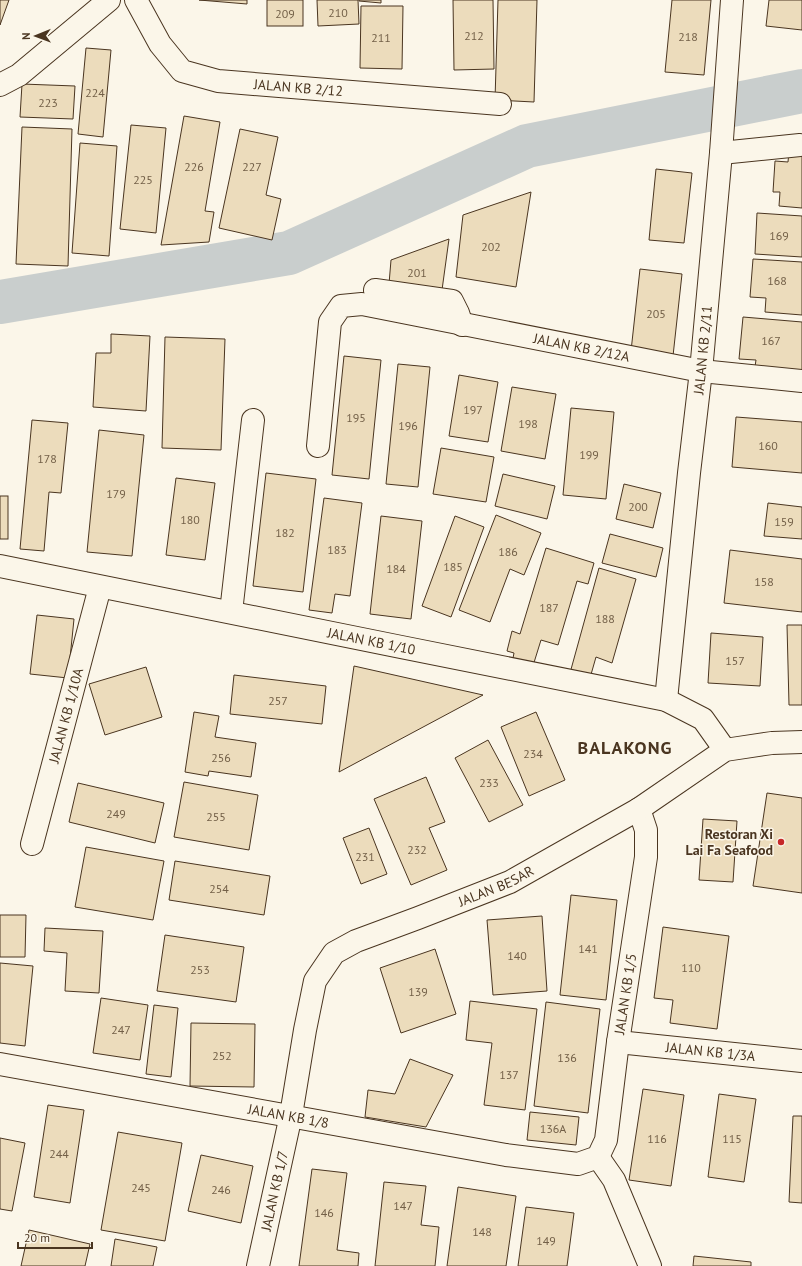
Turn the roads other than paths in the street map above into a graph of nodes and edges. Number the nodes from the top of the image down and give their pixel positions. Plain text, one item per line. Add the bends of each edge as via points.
1 (109, 0) edge
2 (136, 0) edge
3 (732, 0) edge
4 (0, 85) edge
5 (500, 104) dead end
6 (800, 145) dead end
7 (721, 147) junction
8 (701, 372) junction
9 (802, 381) edge
10 (253, 420) dead end
11 (318, 446) dead end
12 (0, 566) edge
13 (100, 587) junction
14 (230, 612) junction
15 (666, 700) junction
16 (802, 742) edge
17 (725, 750) junction
18 (639, 809) junction
19 (32, 844) dead end
20 (618, 1042) junction
21 (802, 1061) edge
22 (0, 1064) edge
23 (291, 1115) junction
24 (588, 1161) junction
25 (258, 1266) edge
26 (650, 1266) edge

1 - 4 street via 19,75
2 - 5 street, JALAN KB 2/12 via 160,44 182,71 218,81
3 - 7 street, JALAN KB 2/11
6 - 7 street
7 - 8 street, JALAN KB 2/11
8 - 9 street, JALAN KB 2/12A
8 - 11 street, JALAN KB 2/12A via 462,325 368,297 341,306 330,322
8 - 15 street, JALAN KB 2/11
10 - 14 street
12 - 13 street, JALAN KB 1/10
13 - 14 street, JALAN KB 1/10
13 - 19 street, JALAN KB 1/10A
14 - 15 street, JALAN KB 1/10
15 - 17 street, JALAN KB 1/10 via 703,719
16 - 17 street, JALAN BESAR via 772,743
17 - 18 street, JALAN BESAR
18 - 20 street, JALAN KB 1/5 via 646,830 646,857
18 - 23 street, JALAN BESAR via 510,882 356,940 334,953 315,981
20 - 21 street, JALAN KB 1/3A
20 - 24 street, JALAN KB 1/5 via 606,1140
22 - 23 street, JALAN KB 1/8
23 - 24 street, JALAN KB 1/8 via 506,1155
23 - 25 street, JALAN KB 1/7
24 - 26 street via 614,1180

